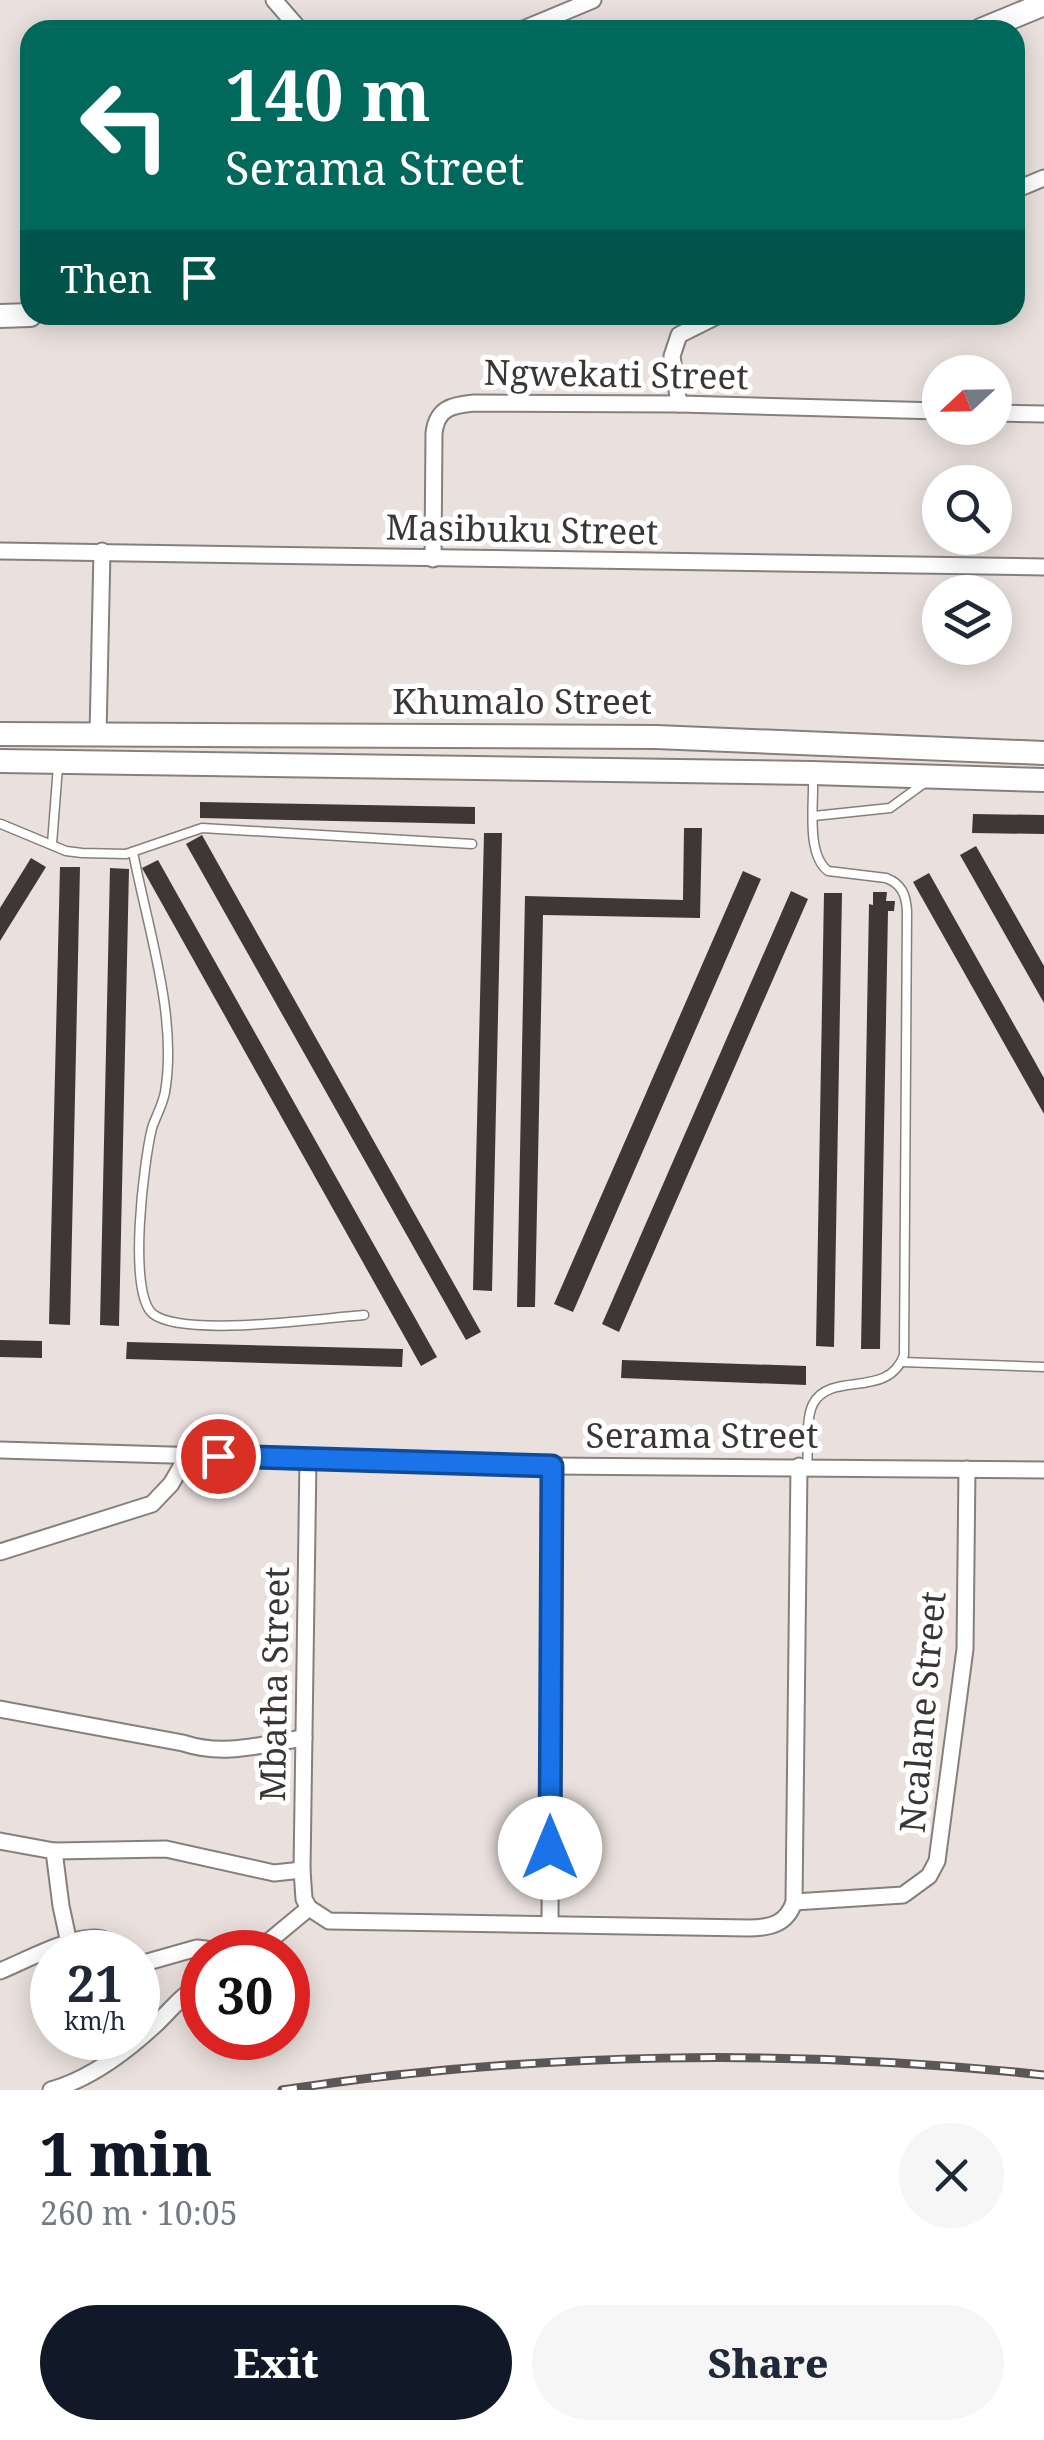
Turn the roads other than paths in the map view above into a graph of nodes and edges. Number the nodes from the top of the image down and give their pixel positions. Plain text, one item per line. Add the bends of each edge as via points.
1 (274, 0) edge
2 (593, 0) edge
3 (1044, 4) edge
4 (291, 20) edge
5 (545, 20) edge
6 (1005, 20) edge
7 (700, 325) edge
8 (678, 404) junction
9 (922, 411) edge
10 (1012, 413) edge
11 (1044, 414) edge
12 (0, 551) edge
13 (102, 551) junction
14 (433, 559) junction
15 (1044, 567) edge
16 (98, 734) junction
17 (5, 737) edge
18 (1044, 753) edge
19 (0, 761) edge
20 (58, 762) junction
21 (812, 772) junction
22 (930, 778) junction
23 (1044, 780) edge
24 (814, 816) junction
25 (0, 824) edge
26 (52, 844) junction
27 (472, 844) dead end
28 (133, 852) junction
29 (364, 1315) dead end
30 (902, 1362) junction
31 (1044, 1367) edge
32 (0, 1450) edge
33 (188, 1455) junction
34 (308, 1458) junction
35 (552, 1466) junction
36 (803, 1466) junction
37 (967, 1469) junction
38 (1044, 1470) edge
39 (0, 1552) edge
40 (0, 1709) edge
41 (304, 1738) junction
42 (0, 1841) edge
43 (54, 1851) junction
44 (302, 1870) junction
45 (794, 1902) junction
46 (309, 1908) junction
47 (550, 1924) junction
48 (66, 1930) edge
49 (282, 1930) edge
50 (30, 1958) edge
51 (0, 1971) edge
52 (180, 1998) edge
53 (51, 2090) edge

1 - 4 street
2 - 5 street
3 - 6 street
7 - 8 street via 679,335 672,356
8 - 9 street, Ngwekati Street
8 - 14 street, Ngwekati Street via 446,407 434,433
10 - 11 street
12 - 13 street, Masibuku Street
13 - 14 street, Masibuku Street
13 - 16 street
14 - 15 street, Masibuku Street
16 - 17 street, Khumalo Street
16 - 18 street, Khumalo Street via 656,737
19 - 20 street, Khumalo Street
20 - 21 street, Khumalo Street
20 - 26 lane
21 - 22 street, Khumalo Street
21 - 24 lane
22 - 23 street, Khumalo Street
22 - 24 lane via 890,808
24 - 30 lane via 820,865 894,881 906,900
25 - 26 lane
26 - 28 lane via 82,854
27 - 28 lane via 202,828
28 - 29 lane via 167,1026 165,1093 146,1163 143,1299 152,1313 170,1321 211,1326
30 - 31 lane
30 - 36 lane via 882,1380 830,1390 816,1400
32 - 33 street, Serama Street
33 - 34 street, Serama Street
33 - 39 street via 152,1504
34 - 35 street, Serama Street
34 - 41 street, Mbatha Street
35 - 36 street, Serama Street
35 - 47 street
36 - 37 street, Serama Street
36 - 45 street
37 - 38 street, Serama Street
37 - 45 street, Ncalane Street via 965,1648 938,1861 903,1894
40 - 41 street via 221,1752
41 - 44 street, Mbatha Street
42 - 43 street
43 - 44 street via 166,1849 274,1873
43 - 48 street
44 - 46 street, Mbatha Street
45 - 47 street via 786,1918 766,1928
46 - 47 street via 329,1921
46 - 49 street
50 - 51 street
52 - 53 street via 92,2073

